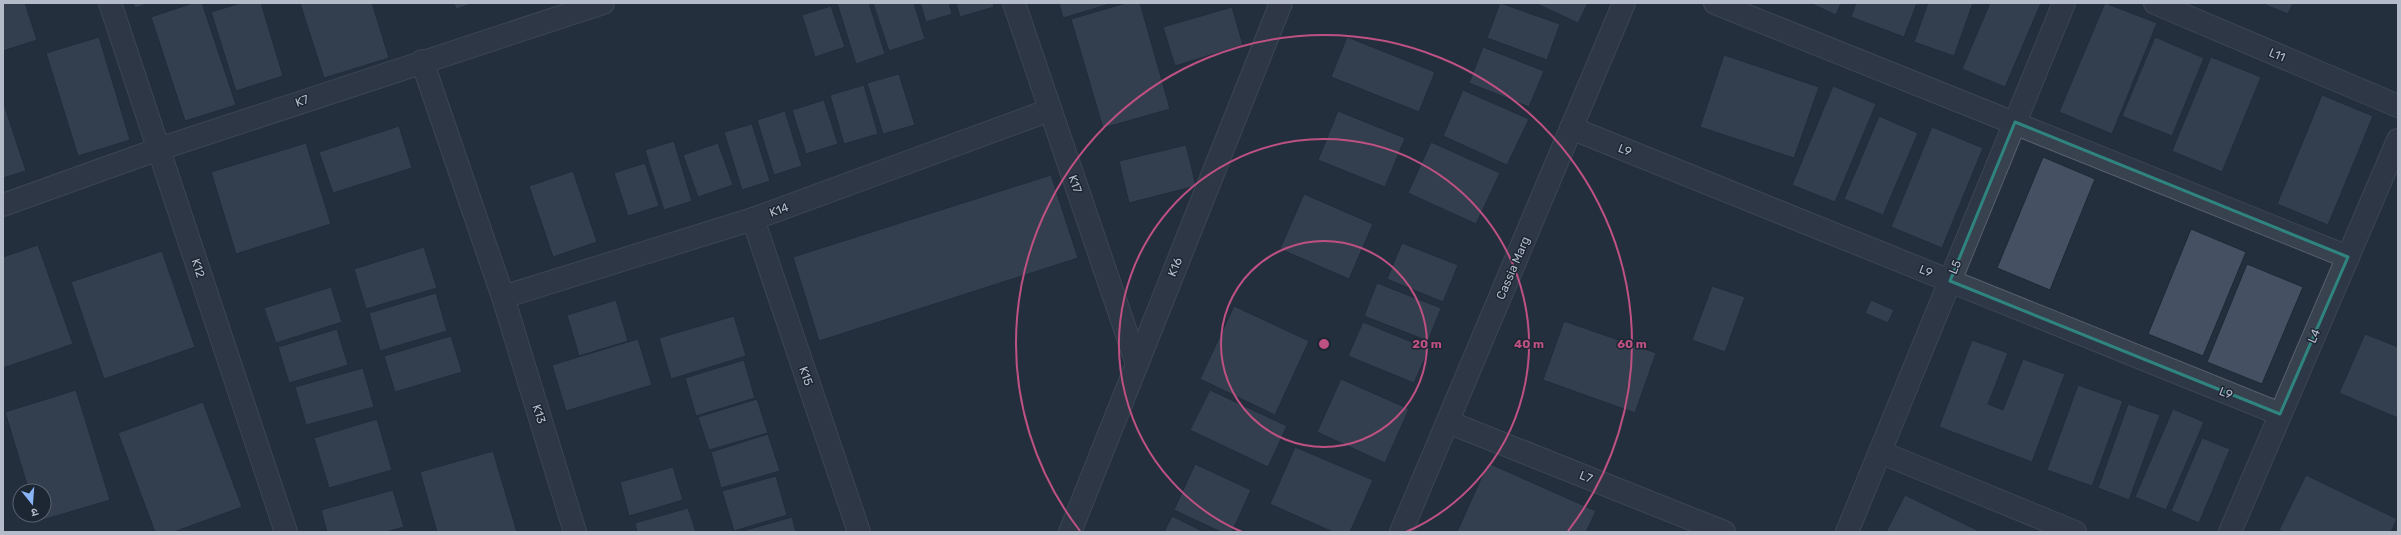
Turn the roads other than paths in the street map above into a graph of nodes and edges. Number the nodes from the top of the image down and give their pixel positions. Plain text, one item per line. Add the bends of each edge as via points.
1 (110, 3) edge
2 (603, 3) edge
3 (1014, 3) edge
4 (1281, 3) edge
5 (1624, 3) edge
6 (1715, 3) edge
7 (2064, 3) edge
8 (2155, 3) edge
9 (422, 61) junction
10 (2398, 106) edge
11 (1050, 110) junction
12 (2015, 122) junction
13 (1571, 128) junction
14 (2398, 140) edge
15 (159, 149) junction
16 (3, 205) edge
17 (753, 219) junction
18 (2348, 257) junction
19 (1950, 281) junction
20 (503, 297) junction
21 (1136, 364) junction
22 (2280, 414) junction
23 (1448, 422) junction
24 (1880, 452) junction
25 (286, 532) edge
26 (575, 532) edge
27 (859, 532) edge
28 (1070, 532) edge
29 (1401, 532) edge
30 (1724, 532) edge
31 (1847, 532) edge
32 (2075, 532) edge
33 (2230, 532) edge

1 - 15 street, K12
2 - 9 street, K7
3 - 11 street, K17
4 - 21 street, K16
5 - 13 street, Cassia Marg
6 - 12 street
7 - 12 street, L5
8 - 10 street, L11
9 - 15 street, K7
9 - 20 street, K13
11 - 17 street, K14
11 - 21 street, K17
12 - 18 street
12 - 19 street, L5
13 - 19 street, L9
13 - 23 street, Cassia Marg
14 - 18 street, L4
15 - 16 street, K7
15 - 25 street, K12
17 - 20 street, K14
17 - 27 street, K15
18 - 22 street, L4
19 - 22 street, L9
19 - 24 street, L5
20 - 26 street, K13
21 - 28 street, K16
22 - 33 street, L4
23 - 29 street, Cassia Marg
23 - 30 street, L7
24 - 31 street, L5
24 - 32 street

